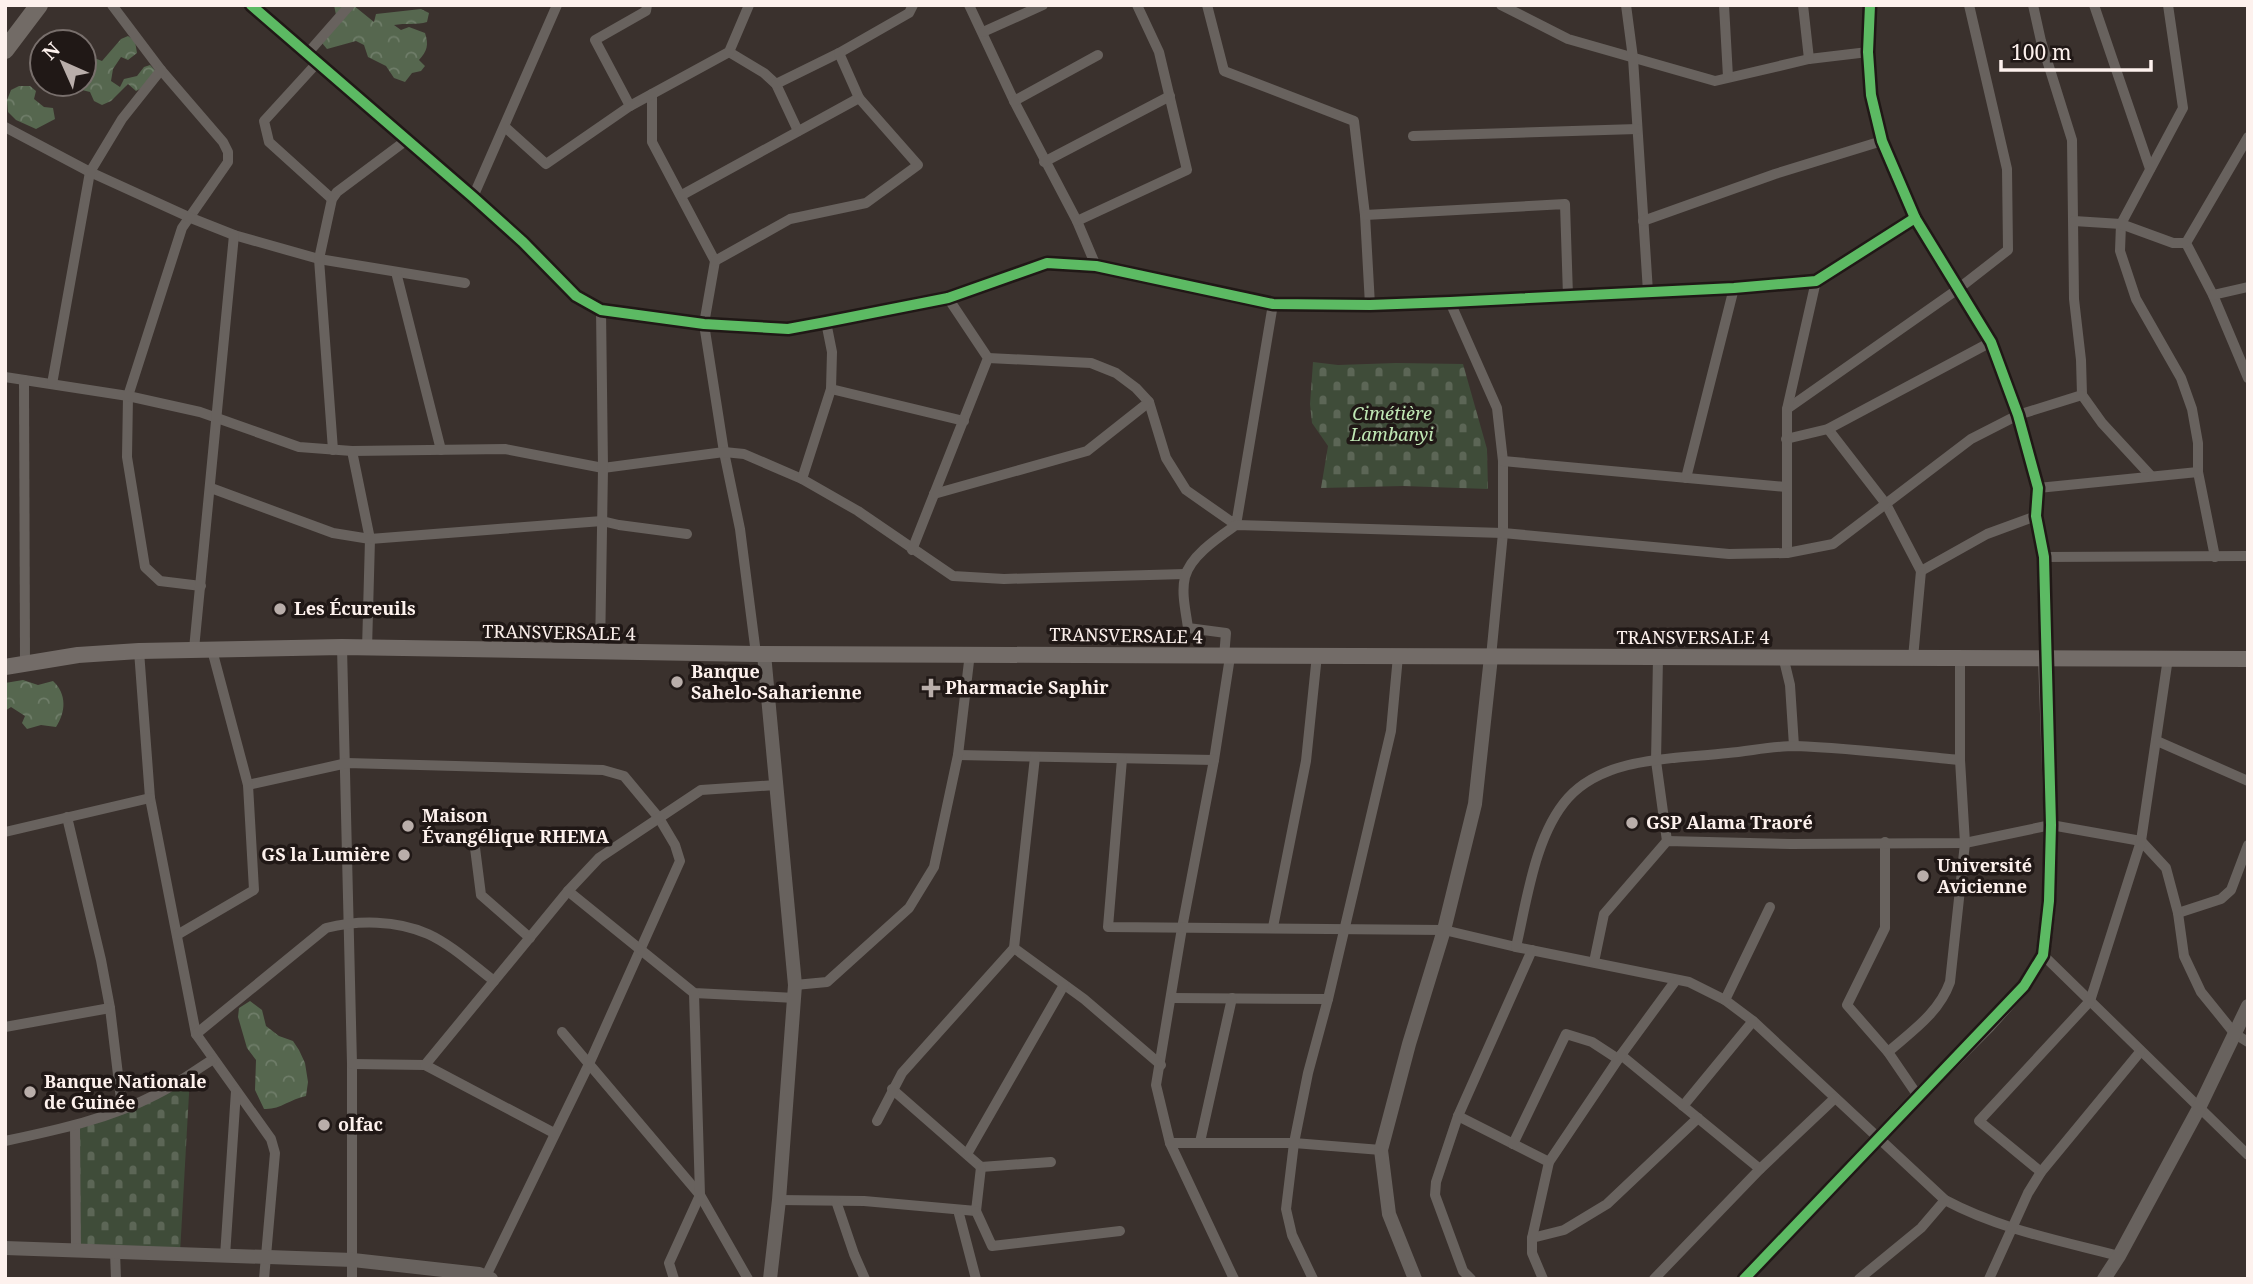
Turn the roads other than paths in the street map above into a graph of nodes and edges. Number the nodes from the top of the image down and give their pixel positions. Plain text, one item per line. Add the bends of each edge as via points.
1 (39, 5) edge
2 (112, 5) edge
3 (251, 5) edge
4 (350, 5) edge
5 (556, 5) edge
6 (647, 5) edge
7 (748, 5) edge
8 (913, 5) edge
9 (970, 5) edge
10 (1043, 5) edge
11 (1137, 5) edge
12 (1207, 5) edge
13 (1501, 5) edge
14 (1626, 5) edge
15 (1724, 5) edge
16 (1803, 5) edge
17 (1870, 5) edge
18 (1969, 5) edge
19 (2033, 5) edge
20 (2094, 5) edge
21 (2168, 5) edge
22 (982, 32) junction
23 (5, 50) edge
24 (729, 52) junction
25 (1868, 52) junction
26 (839, 53) junction
27 (307, 54) junction
28 (1098, 55) dead end
29 (1633, 58) junction
30 (1809, 59) junction
31 (317, 63) junction
32 (162, 71) junction
33 (1728, 78) junction
34 (776, 84) junction
35 (652, 94) junction
36 (1170, 96) junction
37 (859, 98) junction
38 (1014, 101) junction
39 (630, 106) junction
40 (5, 127) edge
41 (505, 127) junction
42 (1637, 130) junction
43 (798, 131) junction
44 (1413, 136) dead end
45 (2248, 137) edge
46 (408, 139) junction
47 (1882, 141) junction
48 (1044, 162) junction
49 (2150, 169) junction
50 (90, 172) junction
51 (682, 195) junction
52 (473, 197) junction
53 (332, 199) junction
54 (1366, 215) junction
55 (191, 218) junction
56 (1916, 218) junction
57 (1077, 221) junction
58 (1643, 221) junction
59 (2074, 221) junction
60 (2121, 224) junction
61 (234, 235) junction
62 (2186, 243) junction
63 (319, 259) junction
64 (715, 261) junction
65 (1096, 266) junction
66 (396, 272) junction
67 (1816, 281) junction
68 (465, 283) dead end
69 (2248, 287) edge
70 (1734, 288) junction
71 (1958, 289) junction
72 (1648, 292) junction
73 (2213, 295) junction
74 (1568, 296) junction
75 (948, 298) junction
76 (1451, 302) junction
77 (1273, 304) junction
78 (1370, 305) junction
79 (601, 310) junction
80 (826, 322) junction
81 (704, 324) junction
82 (1991, 342) junction
83 (988, 358) junction
84 (5, 377) edge
85 (2248, 378) edge
86 (24, 380) junction
87 (52, 384) junction
88 (831, 389) junction
89 (2082, 395) junction
90 (128, 396) junction
91 (1149, 402) junction
92 (1787, 409) junction
93 (2018, 415) junction
94 (217, 418) junction
95 (964, 421) junction
96 (1828, 429) junction
97 (1786, 439) junction
98 (333, 450) junction
99 (441, 450) junction
100 (352, 451) junction
101 (724, 452) junction
102 (1503, 461) junction
103 (603, 467) junction
104 (2198, 472) junction
105 (2151, 476) junction
106 (1686, 478) junction
107 (802, 480) junction
108 (1786, 486) junction
109 (211, 488) junction
110 (2038, 488) junction
111 (934, 494) junction
112 (1885, 504) junction
113 (2036, 516) junction
114 (602, 521) junction
115 (1236, 526) junction
116 (1503, 533) junction
117 (687, 534) dead end
118 (370, 539) junction
119 (912, 550) junction
120 (1787, 553) junction
121 (2248, 556) edge
122 (2044, 557) junction
123 (2215, 557) junction
124 (1921, 571) junction
125 (1185, 574) junction
126 (201, 586) junction
127 (342, 647) junction
128 (194, 649) junction
129 (367, 649) junction
130 (212, 650) junction
131 (139, 651) junction
132 (600, 653) junction
133 (970, 653) junction
134 (760, 654) junction
135 (1317, 656) junction
136 (1398, 656) junction
137 (1783, 656) junction
138 (1227, 657) junction
139 (1491, 657) junction
140 (1658, 658) junction
141 (1913, 658) junction
142 (2168, 658) junction
143 (1960, 659) junction
144 (2045, 659) junction
145 (2248, 659) edge
146 (25, 663) junction
147 (5, 667) edge
148 (2157, 741) junction
149 (1794, 746) junction
150 (958, 755) junction
151 (1035, 757) junction
152 (1122, 759) junction
153 (1214, 760) junction
154 (1960, 760) junction
155 (1656, 761) junction
156 (347, 763) junction
157 (2248, 781) edge
158 (248, 785) junction
159 (776, 785) junction
160 (150, 798) junction
161 (67, 817) junction
162 (659, 818) junction
163 (2051, 825) junction
164 (5, 832) edge
165 (1667, 841) junction
166 (2141, 841) junction
167 (1885, 842) junction
168 (1965, 843) junction
169 (2248, 845) edge
170 (475, 848) dead end
171 (568, 891) junction
172 (1770, 907) dead end
173 (2178, 913) junction
174 (349, 922) junction
175 (1182, 928) junction
176 (1273, 928) junction
177 (1345, 930) junction
178 (1444, 930) junction
179 (177, 935) junction
180 (530, 938) junction
181 (1516, 947) junction
182 (1014, 948) junction
183 (1532, 950) junction
184 (639, 951) junction
185 (2043, 955) junction
186 (1594, 962) junction
187 (1676, 979) junction
188 (494, 981) junction
189 (1064, 985) junction
190 (795, 991) junction
191 (694, 993) junction
192 (1172, 998) junction
193 (1232, 998) junction
194 (1328, 999) junction
195 (1725, 1000) junction
196 (2090, 1001) junction
197 (2248, 1006) edge
198 (110, 1008) junction
199 (1753, 1021) junction
200 (5, 1027) edge
201 (562, 1032) dead end
202 (196, 1034) junction
203 (2235, 1034) junction
204 (2248, 1042) edge
205 (1888, 1052) junction
206 (2140, 1052) junction
207 (1619, 1057) junction
208 (212, 1060) junction
209 (352, 1064) junction
210 (589, 1064) junction
211 (425, 1065) junction
212 (1161, 1065) junction
213 (892, 1089) junction
214 (236, 1091) junction
215 (1918, 1096) junction
216 (1835, 1098) junction
217 (1683, 1106) junction
218 (122, 1108) junction
219 (2199, 1108) junction
220 (1458, 1116) junction
221 (1698, 1118) junction
222 (877, 1121) dead end
223 (75, 1127) junction
224 (554, 1133) junction
225 (1879, 1138) junction
226 (5, 1141) edge
227 (1200, 1142) junction
228 (1170, 1143) junction
229 (1294, 1143) junction
230 (1513, 1144) junction
231 (1381, 1150) junction
232 (967, 1154) junction
233 (2248, 1155) edge
234 (1051, 1162) dead end
235 (1549, 1162) junction
236 (981, 1167) junction
237 (1759, 1169) junction
238 (2041, 1172) junction
239 (701, 1195) junction
240 (779, 1200) junction
241 (1945, 1200) junction
242 (836, 1201) junction
243 (958, 1210) junction
244 (976, 1211) junction
245 (2012, 1228) junction
246 (1120, 1231) dead end
247 (1532, 1238) junction
248 (5, 1248) edge
249 (76, 1251) junction
250 (115, 1252) junction
251 (225, 1256) junction
252 (2119, 1256) junction
253 (266, 1257) junction
254 (353, 1260) junction
255 (483, 1277) edge
256 (116, 1279) edge
257 (264, 1279) edge
258 (352, 1279) edge
259 (674, 1279) edge
260 (748, 1279) edge
261 (770, 1279) edge
262 (865, 1279) edge
263 (976, 1279) edge
264 (1234, 1279) edge
265 (1313, 1279) edge
266 (1415, 1279) edge
267 (1471, 1279) edge
268 (1543, 1279) edge
269 (1654, 1279) edge
270 (1744, 1279) edge
271 (1859, 1279) edge
272 (1989, 1279) edge
273 (2104, 1279) edge

1 - 23 main road
2 - 32 street
3 - 27 street
4 - 27 street
5 - 41 street
6 - 39 street via 646,11 595,40
7 - 24 street
8 - 26 street via 909,13
9 - 22 street
10 - 22 street
11 - 36 street via 1159,51
12 - 54 street via 1224,71 1354,121
13 - 29 street via 1568,39
14 - 29 street
15 - 33 street
16 - 30 street
17 - 25 street
18 - 71 street via 2007,169 2008,250
19 - 59 street via 2072,140
20 - 49 street
21 - 49 street via 2183,108
22 - 38 street
24 - 34 street
24 - 35 street
25 - 30 street
25 - 47 street via 1871,95
26 - 34 street
26 - 37 street
27 - 31 street
28 - 38 street
29 - 33 street via 1715,81
29 - 42 street
30 - 33 street
31 - 46 street
31 - 53 street via 264,121 269,142
32 - 50 street via 122,119
32 - 55 street via 228,152 228,162
34 - 43 street
35 - 39 street
35 - 51 street via 652,142
36 - 48 street
36 - 57 street via 1187,170
37 - 43 street
37 - 64 street via 918,165 866,203 790,219
38 - 48 street
39 - 41 street via 546,164
40 - 50 street
41 - 52 street
42 - 44 street
42 - 58 street
43 - 51 street
45 - 62 street
46 - 52 street
46 - 53 street
47 - 56 street
47 - 58 street
48 - 57 street
49 - 60 street
50 - 55 street
50 - 87 street
51 - 64 street
52 - 79 street via 576,296
53 - 63 street
54 - 74 street via 1565,204
54 - 78 street
55 - 61 street
55 - 90 street via 182,228
56 - 67 street
56 - 71 street
57 - 65 street
58 - 72 street
59 - 60 street
59 - 89 street via 2074,299
60 - 62 street via 2173,243
60 - 104 street via 2120,251 2136,299 2181,378 2192,409
61 - 63 street
61 - 94 street
62 - 73 street
63 - 66 street
63 - 98 street
64 - 81 street
65 - 75 street via 1047,263
65 - 77 street
66 - 68 street
66 - 99 street
67 - 70 street
67 - 92 street
69 - 73 street
70 - 72 street
70 - 106 street
71 - 82 street
71 - 92 street
72 - 74 street
73 - 85 street
74 - 76 street
75 - 80 street
75 - 83 street
76 - 78 street
76 - 102 street via 1497,408
77 - 78 street
77 - 115 street
79 - 81 street
79 - 103 street
80 - 81 street via 788,329
80 - 88 street via 832,352
81 - 101 street
82 - 93 street
82 - 96 street
83 - 91 street via 1091,363 1116,373
83 - 95 street
84 - 86 street
86 - 87 street
86 - 146 street
87 - 90 street
88 - 95 street
88 - 107 street
89 - 93 street
89 - 105 street
90 - 94 street
90 - 126 street via 127,457 145,567 160,581
91 - 111 street via 1087,451
91 - 115 street via 1166,458 1186,490
92 - 97 street
93 - 110 street
93 - 112 street via 1971,439
94 - 98 street via 299,447
94 - 109 street
95 - 111 street
96 - 97 street
96 - 112 street
97 - 108 street
98 - 100 street
99 - 100 street
99 - 103 street via 505,449
100 - 118 street
101 - 103 street
101 - 107 street via 744,454
101 - 134 street
102 - 106 street
102 - 116 street
103 - 114 street
104 - 105 street
104 - 123 street
105 - 110 street
106 - 108 street
107 - 119 street via 858,511
108 - 120 street
109 - 118 street via 333,533
109 - 126 street
110 - 113 street
111 - 119 street
112 - 120 street via 1833,544
112 - 124 street
113 - 122 street
113 - 124 street via 1987,534
114 - 117 street
114 - 118 street
114 - 132 street
115 - 116 street
115 - 125 street via 1206,546
116 - 120 street via 1729,554
116 - 139 street
118 - 129 street
119 - 125 street via 953,576
121 - 123 street
122 - 123 street
122 - 144 street
124 - 141 street
125 - 138 street via 1188,628 1226,633
126 - 128 street
127 - 129 main road, TRANSVERSALE 4
127 - 130 main road, TRANSVERSALE 4
127 - 156 street
128 - 130 main road, TRANSVERSALE 4
128 - 131 main road, TRANSVERSALE 4
129 - 132 main road, TRANSVERSALE 4
130 - 158 street
131 - 146 main road, TRANSVERSALE 4
131 - 160 street
132 - 134 main road, TRANSVERSALE 4
133 - 134 main road, TRANSVERSALE 4
133 - 138 main road, TRANSVERSALE 4
133 - 150 street
134 - 159 street
135 - 136 main road, TRANSVERSALE 4
135 - 138 main road, TRANSVERSALE 4
135 - 176 street via 1306,761
136 - 139 main road, TRANSVERSALE 4
136 - 177 street via 1391,731
137 - 140 main road, TRANSVERSALE 4
137 - 141 main road, TRANSVERSALE 4
137 - 149 street
138 - 153 street
139 - 140 main road, TRANSVERSALE 4
139 - 178 street via 1475,804
140 - 155 street
141 - 143 main road, TRANSVERSALE 4
142 - 144 main road, TRANSVERSALE 4
142 - 145 main road, TRANSVERSALE 4
142 - 148 street
143 - 144 main road, TRANSVERSALE 4
143 - 154 street
144 - 163 street
146 - 147 main road, TRANSVERSALE 4
148 - 157 street
148 - 166 street
149 - 154 street
149 - 155 street
150 - 151 street
150 - 190 street via 934,867 909,908 827,982
151 - 152 street
151 - 182 street
152 - 153 street
152 - 175 street via 1108,927
153 - 175 street
154 - 168 street
155 - 165 street
155 - 181 street via 1620,767 1590,780 1568,799 1551,824 1532,873
156 - 158 street
156 - 162 street via 603,770 624,776
156 - 174 street
158 - 179 street via 254,890
159 - 162 street via 701,790
159 - 190 street
160 - 161 street
160 - 179 street
161 - 164 street
161 - 198 street
162 - 171 street via 599,858
162 - 184 street via 680,862
163 - 166 street
163 - 168 street
163 - 185 street
165 - 167 street
165 - 186 street via 1604,914
166 - 173 street via 2166,868
166 - 196 street
167 - 168 street
167 - 205 street via 1885,928 1847,1005
168 - 205 street via 1945,996 1936,1010
169 - 173 street via 2231,890 2221,899
170 - 180 street via 481,895
171 - 180 street
171 - 184 street
172 - 195 street
173 - 203 street via 2183,956 2201,992
174 - 188 street via 399,925 429,934
174 - 202 street via 326,928
174 - 209 street
175 - 176 street
175 - 192 street
176 - 177 street
177 - 178 street
177 - 194 street
178 - 181 street
178 - 231 street
179 - 202 street
180 - 188 street
181 - 183 street
182 - 189 street
182 - 213 street
183 - 186 street
183 - 220 street
184 - 191 street
184 - 210 street
185 - 196 street
185 - 215 street via 2024,986
186 - 187 street
187 - 195 street
187 - 207 street
188 - 211 street
189 - 212 street
189 - 232 street
190 - 191 street
190 - 240 street
191 - 239 street
192 - 193 street
192 - 212 street
193 - 194 street
193 - 227 street
194 - 229 street
195 - 199 street
196 - 206 street
196 - 238 street via 1979,1121
197 - 203 street
198 - 200 street
198 - 218 street
199 - 216 street
199 - 217 street
201 - 210 street
202 - 208 street
203 - 204 street
203 - 219 street
205 - 215 street
206 - 219 street
206 - 238 street
207 - 217 street
207 - 230 street via 1566,1034
207 - 235 street
208 - 214 street
208 - 218 street via 156,1095
209 - 211 street
209 - 254 street
210 - 224 street
210 - 239 street
211 - 224 street
212 - 228 street via 1156,1085
213 - 222 street
213 - 232 street
214 - 251 street
214 - 253 street via 271,1139 275,1153
215 - 225 street
216 - 225 street
216 - 237 street
217 - 221 street
218 - 223 street
219 - 233 street
219 - 252 street
220 - 230 street
220 - 267 street via 1435,1195 1463,1271
221 - 237 street
221 - 247 street via 1607,1204 1564,1230
223 - 226 street
223 - 249 street
224 - 255 street
225 - 241 street
225 - 270 street
227 - 228 street
227 - 229 street
228 - 264 street
229 - 231 street
229 - 265 street via 1286,1209 1292,1235
230 - 235 street
231 - 266 street via 1389,1214
232 - 236 street
234 - 236 street
235 - 247 street
236 - 244 street
237 - 269 street
238 - 245 street
239 - 259 street via 669,1264
239 - 260 street
240 - 242 street
240 - 261 street
241 - 245 street
241 - 271 street via 1921,1228
242 - 243 street
242 - 262 street
243 - 244 street
243 - 263 street
244 - 246 street via 992,1246
245 - 252 street
245 - 272 street
247 - 268 street via 1532,1253
248 - 249 street
249 - 250 street
250 - 251 street
250 - 256 street
251 - 253 street
252 - 273 street
253 - 254 street
253 - 257 street
254 - 255 street
254 - 258 street

